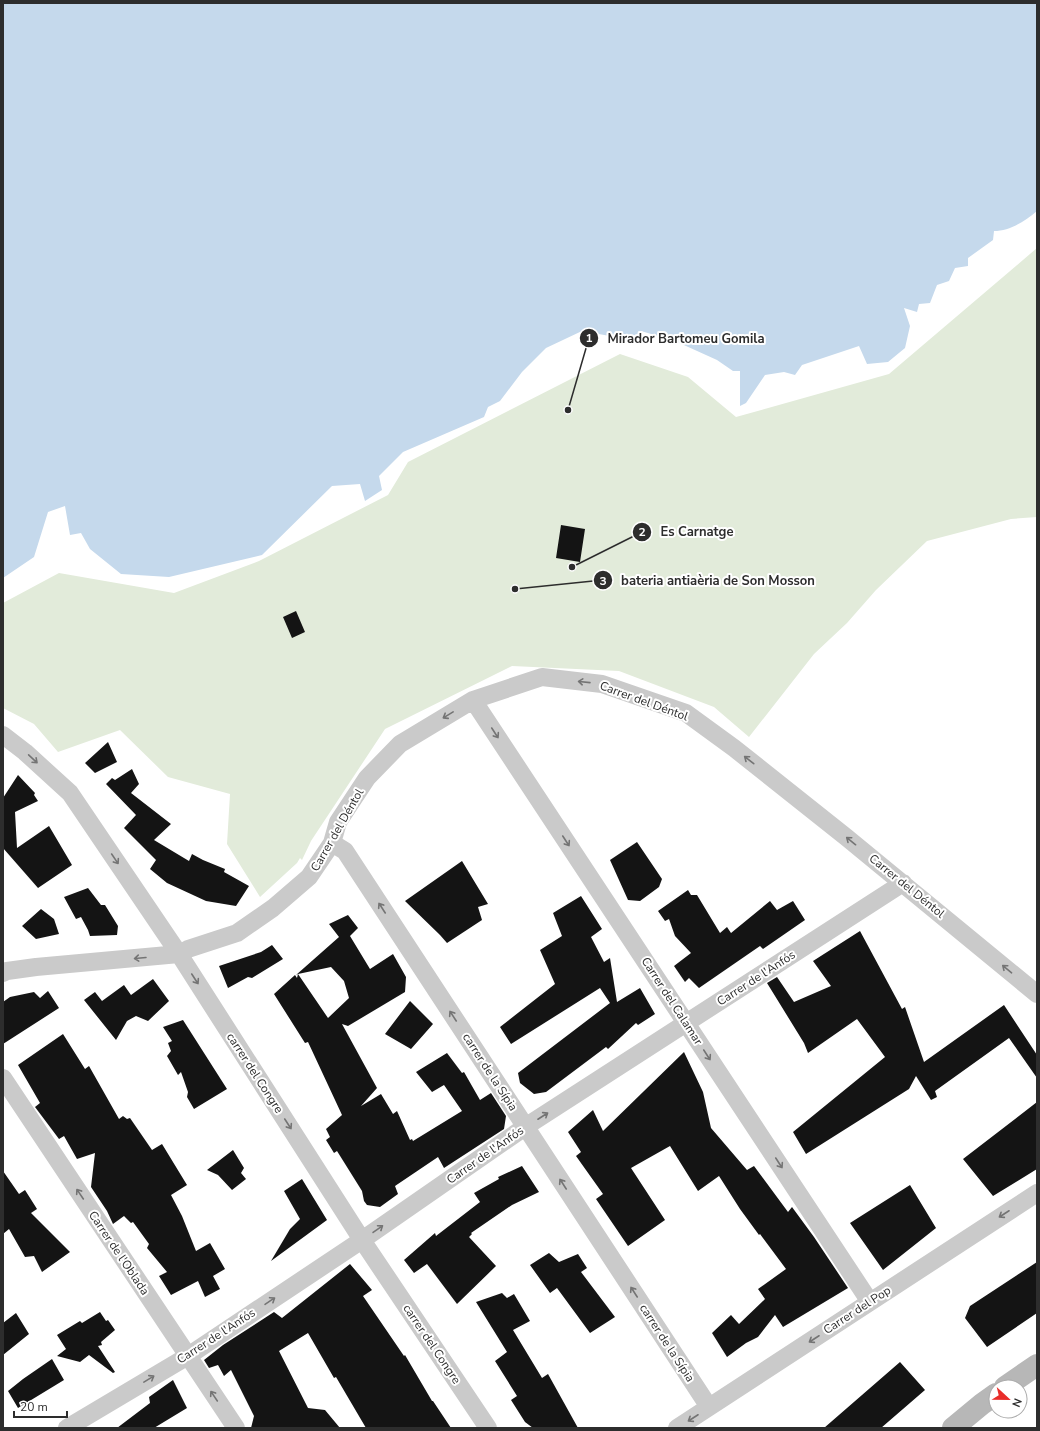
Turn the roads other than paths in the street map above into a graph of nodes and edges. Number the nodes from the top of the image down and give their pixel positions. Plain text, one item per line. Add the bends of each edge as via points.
1 (473, 700) junction
2 (3, 735) edge
3 (332, 843) junction
4 (903, 883) junction
5 (179, 954) junction
6 (3, 973) edge
7 (1037, 994) edge
8 (686, 1022) junction
9 (3, 1078) edge
10 (525, 1127) junction
11 (1037, 1193) edge
12 (362, 1240) junction
13 (870, 1302) junction
14 (188, 1356) junction
15 (1037, 1365) edge
16 (1017, 1379) edge
17 (988, 1400) edge
18 (709, 1407) junction
19 (68, 1428) edge
20 (236, 1428) edge
21 (488, 1428) edge
22 (677, 1428) edge
23 (953, 1428) edge

1 -> 3 street, Carrer del Déntol via 400,744 367,778 338,822
4 -> 1 street, Carrer del Déntol via 734,748 686,713 602,684 542,677
1 -> 8 street, Carrer del Calamar
2 -> 5 street, carrer del Congre via 70,793
3 - 5 street, Carrer del Déntol via 309,877 273,908 237,933
10 -> 3 street, carrer de la Sípia via 345,851
7 -> 4 street, Carrer del Déntol
4 - 8 street, Carrer de l'Anfós
5 -> 6 street, Carrer del Déntol via 36,967
5 -> 12 street, carrer del Congre
10 -> 8 street, Carrer de l'Anfós
8 -> 13 street, Carrer del Calamar
14 -> 9 street, Carrer de l'Oblada
12 -> 10 street, Carrer de l'Anfós
18 -> 10 street, carrer de la Sípia
11 -> 13 street, Carrer del Pop
14 -> 12 street, Carrer de l'Anfós
12 - 21 street, carrer del Congre
13 -> 18 street, Carrer del Pop
19 -> 14 street, Carrer de l'Anfós
20 -> 14 street, Carrer de l'Oblada
15 - 16 street
17 - 23 street
18 -> 22 street, Carrer del Pop

